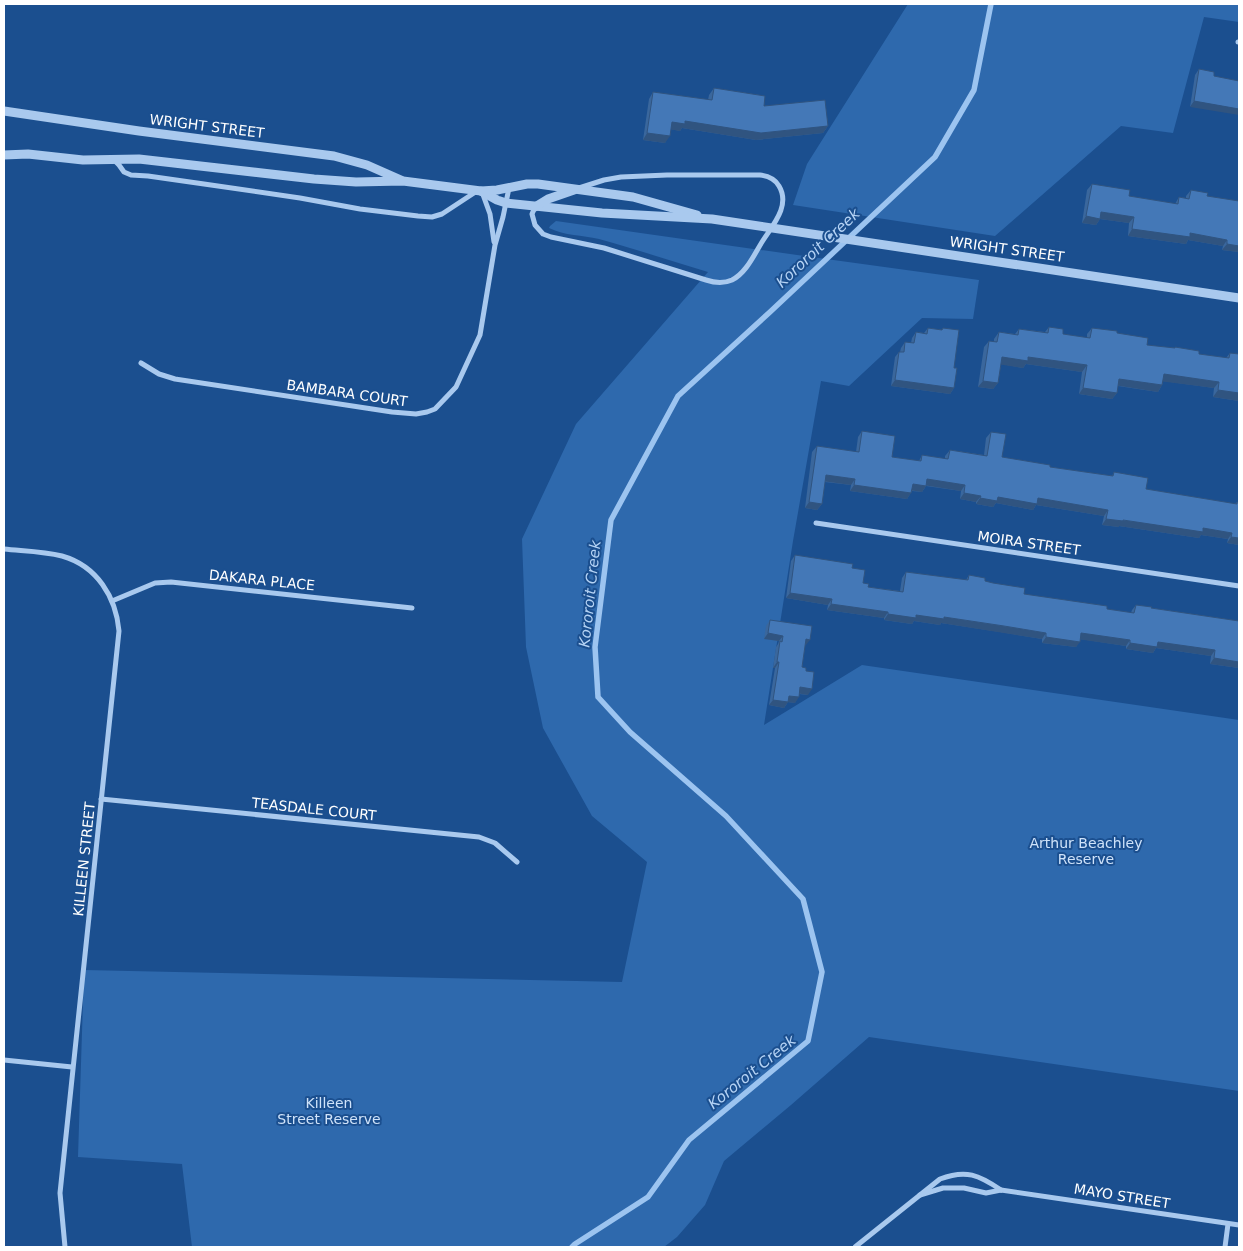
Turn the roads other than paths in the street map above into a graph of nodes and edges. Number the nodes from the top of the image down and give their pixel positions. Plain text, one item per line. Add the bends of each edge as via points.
1 (4, 111) edge
2 (4, 155) edge
3 (112, 160) junction
4 (403, 181) junction
5 (509, 188) junction
6 (576, 189) junction
7 (479, 191) junction
8 (506, 203) junction
9 (535, 207) junction
10 (712, 219) junction
11 (495, 244) junction
12 (1239, 298) edge
13 (141, 363) dead end
14 (816, 523) dead end
15 (4, 549) edge
16 (1239, 586) edge
17 (112, 601) junction
18 (412, 608) dead end
19 (101, 799) junction
20 (517, 862) dead end
21 (4, 1060) edge
22 (72, 1067) junction
23 (1001, 1190) junction
24 (920, 1195) junction
25 (1228, 1224) junction
26 (1239, 1225) edge
27 (65, 1247) edge
28 (855, 1247) edge
29 (1225, 1247) edge

1 - 4 street, WRIGHT STREET via 334,156 367,165
2 - 3 street, WRIGHT STREET
3 - 4 street, WRIGHT STREET via 150,160 356,182
3 - 7 street, WRIGHT STREET via 131,176 418,216 442,214
4 - 7 street, WRIGHT STREET
5 - 6 street, WRIGHT STREET via 538,184
5 - 7 street, WRIGHT STREET
5 - 8 street, BAMBARA COURT
6 - 9 street
6 - 9 street, WRIGHT STREET via 620,177 755,174 776,182 783,203 780,214 745,269 724,283 604,248 550,238 535,225 532,215
6 - 10 street, WRIGHT STREET via 633,197
7 - 8 street, WRIGHT STREET
7 - 11 street, BAMBARA COURT via 490,214
8 - 9 street, WRIGHT STREET
8 - 11 street, BAMBARA COURT
9 - 10 street, WRIGHT STREET
10 - 12 street, WRIGHT STREET
11 - 13 street, BAMBARA COURT via 480,335 456,387 436,409 416,414 392,412 175,379
14 - 16 street, MOIRA STREET
15 - 17 street, KILLEEN STREET via 53,554 72,560 92,573
17 - 18 street, DAKARA PLACE via 155,583 171,582
17 - 19 street, KILLEEN STREET via 118,621 119,644
19 - 20 street, TEASDALE COURT via 478,838 495,843
19 - 22 street, KILLEEN STREET
21 - 22 street
22 - 27 street, KILLEEN STREET via 60,1193
23 - 24 street, MAYO STREET via 986,1193 943,1188
23 - 24 street, MAYO STREET via 972,1174 952,1174
23 - 25 street, MAYO STREET
24 - 28 street
25 - 26 street, MAYO STREET
25 - 29 street

